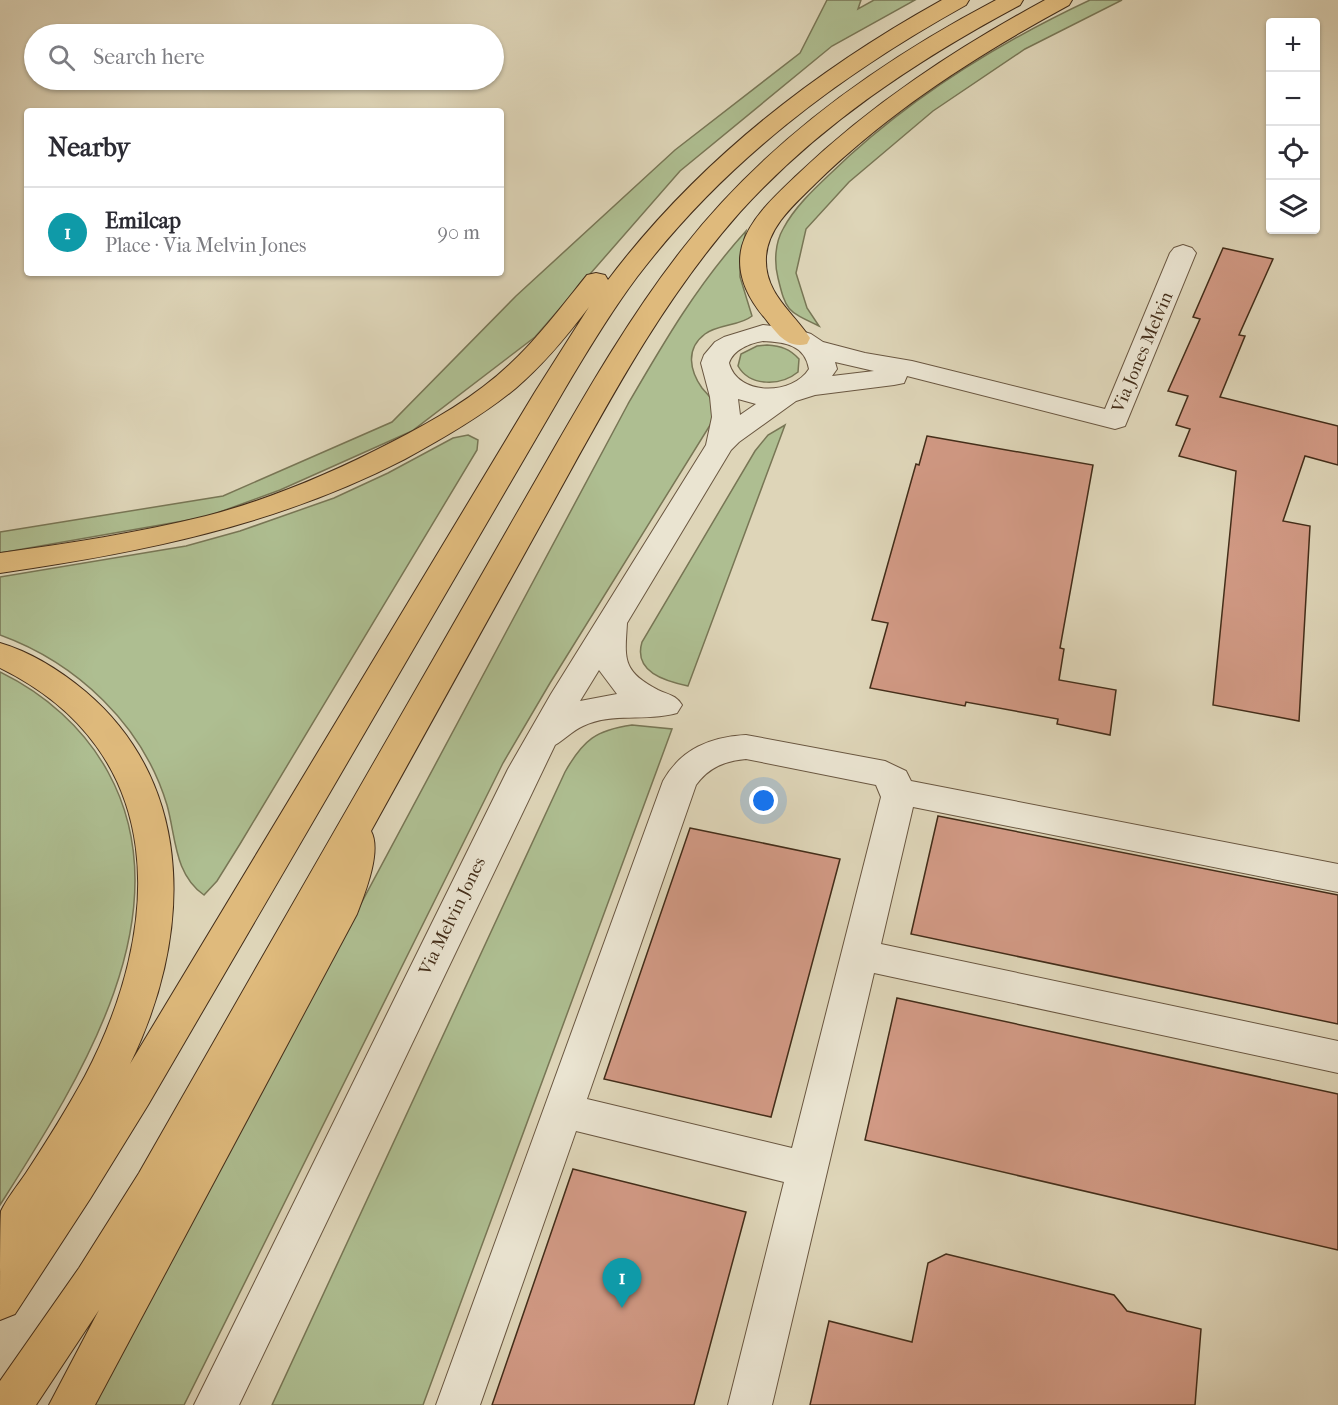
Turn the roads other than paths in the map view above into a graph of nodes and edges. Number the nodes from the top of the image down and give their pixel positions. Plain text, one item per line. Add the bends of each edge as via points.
1 (958, 0) edge
2 (1012, 0) edge
3 (1061, 0) edge
4 (773, 122) junction
5 (1183, 252) dead end
6 (806, 343) junction
7 (717, 370) junction
8 (940, 378) junction
9 (797, 391) junction
10 (720, 445) junction
11 (0, 563) edge
12 (617, 613) junction
13 (0, 654) edge
14 (535, 749) junction
15 (897, 791) junction
16 (369, 803) junction
17 (1338, 878) edge
18 (860, 955) junction
19 (1338, 1057) edge
20 (562, 1110) junction
21 (807, 1170) junction
22 (0, 1250) edge
23 (0, 1300) edge
24 (10, 1405) edge
25 (71, 1405) edge
26 (216, 1405) edge
27 (458, 1405) edge
28 (750, 1405) edge

1 - 4 highway via 875,47
2 - 16 highway via 922,50 831,116 761,177 686,261 648,314 586,417
3 - 6 highway via 966,53 903,96 826,160 770,217 755,246 755,278 766,305
4 - 11 highway via 708,165 672,196 610,263 549,340 505,383 425,436 342,478 235,517 138,541
4 - 23 highway via 670,221 587,330 129,1102
5 - 8 street, Via Jones Melvin via 1115,420
6 - 7 street, Via Jones Melvin via 775,333 743,336 721,350
6 - 8 street, Via Jones Melvin
6 - 9 street via 820,355 823,369 820,376
7 - 9 street, Via Jones Melvin via 726,382 742,391 764,396
7 - 10 street, Via Melvin Jones via 726,403
8 - 9 street, Via Jones Melvin via 885,377
9 - 10 street, Via Melvin Jones
10 - 12 street, Via Melvin Jones
12 - 14 street, Via Melvin Jones
12 - 14 street via 608,644 613,670 630,690 665,705 616,706 584,713 555,727
13 - 22 highway via 68,695 92,717 121,754 144,804 156,886 152,946 143,986 126,1028 69,1143
14 - 26 street, Via Melvin Jones
15 - 17 street
15 - 18 street
15 - 20 street via 894,780 885,774 755,748 723,749 691,765 676,791
16 - 24 highway via 153,1186 94,1282
16 - 25 highway via 359,831 351,884 339,914
18 - 19 street
18 - 21 street
20 - 21 street
20 - 27 street
21 - 28 street

